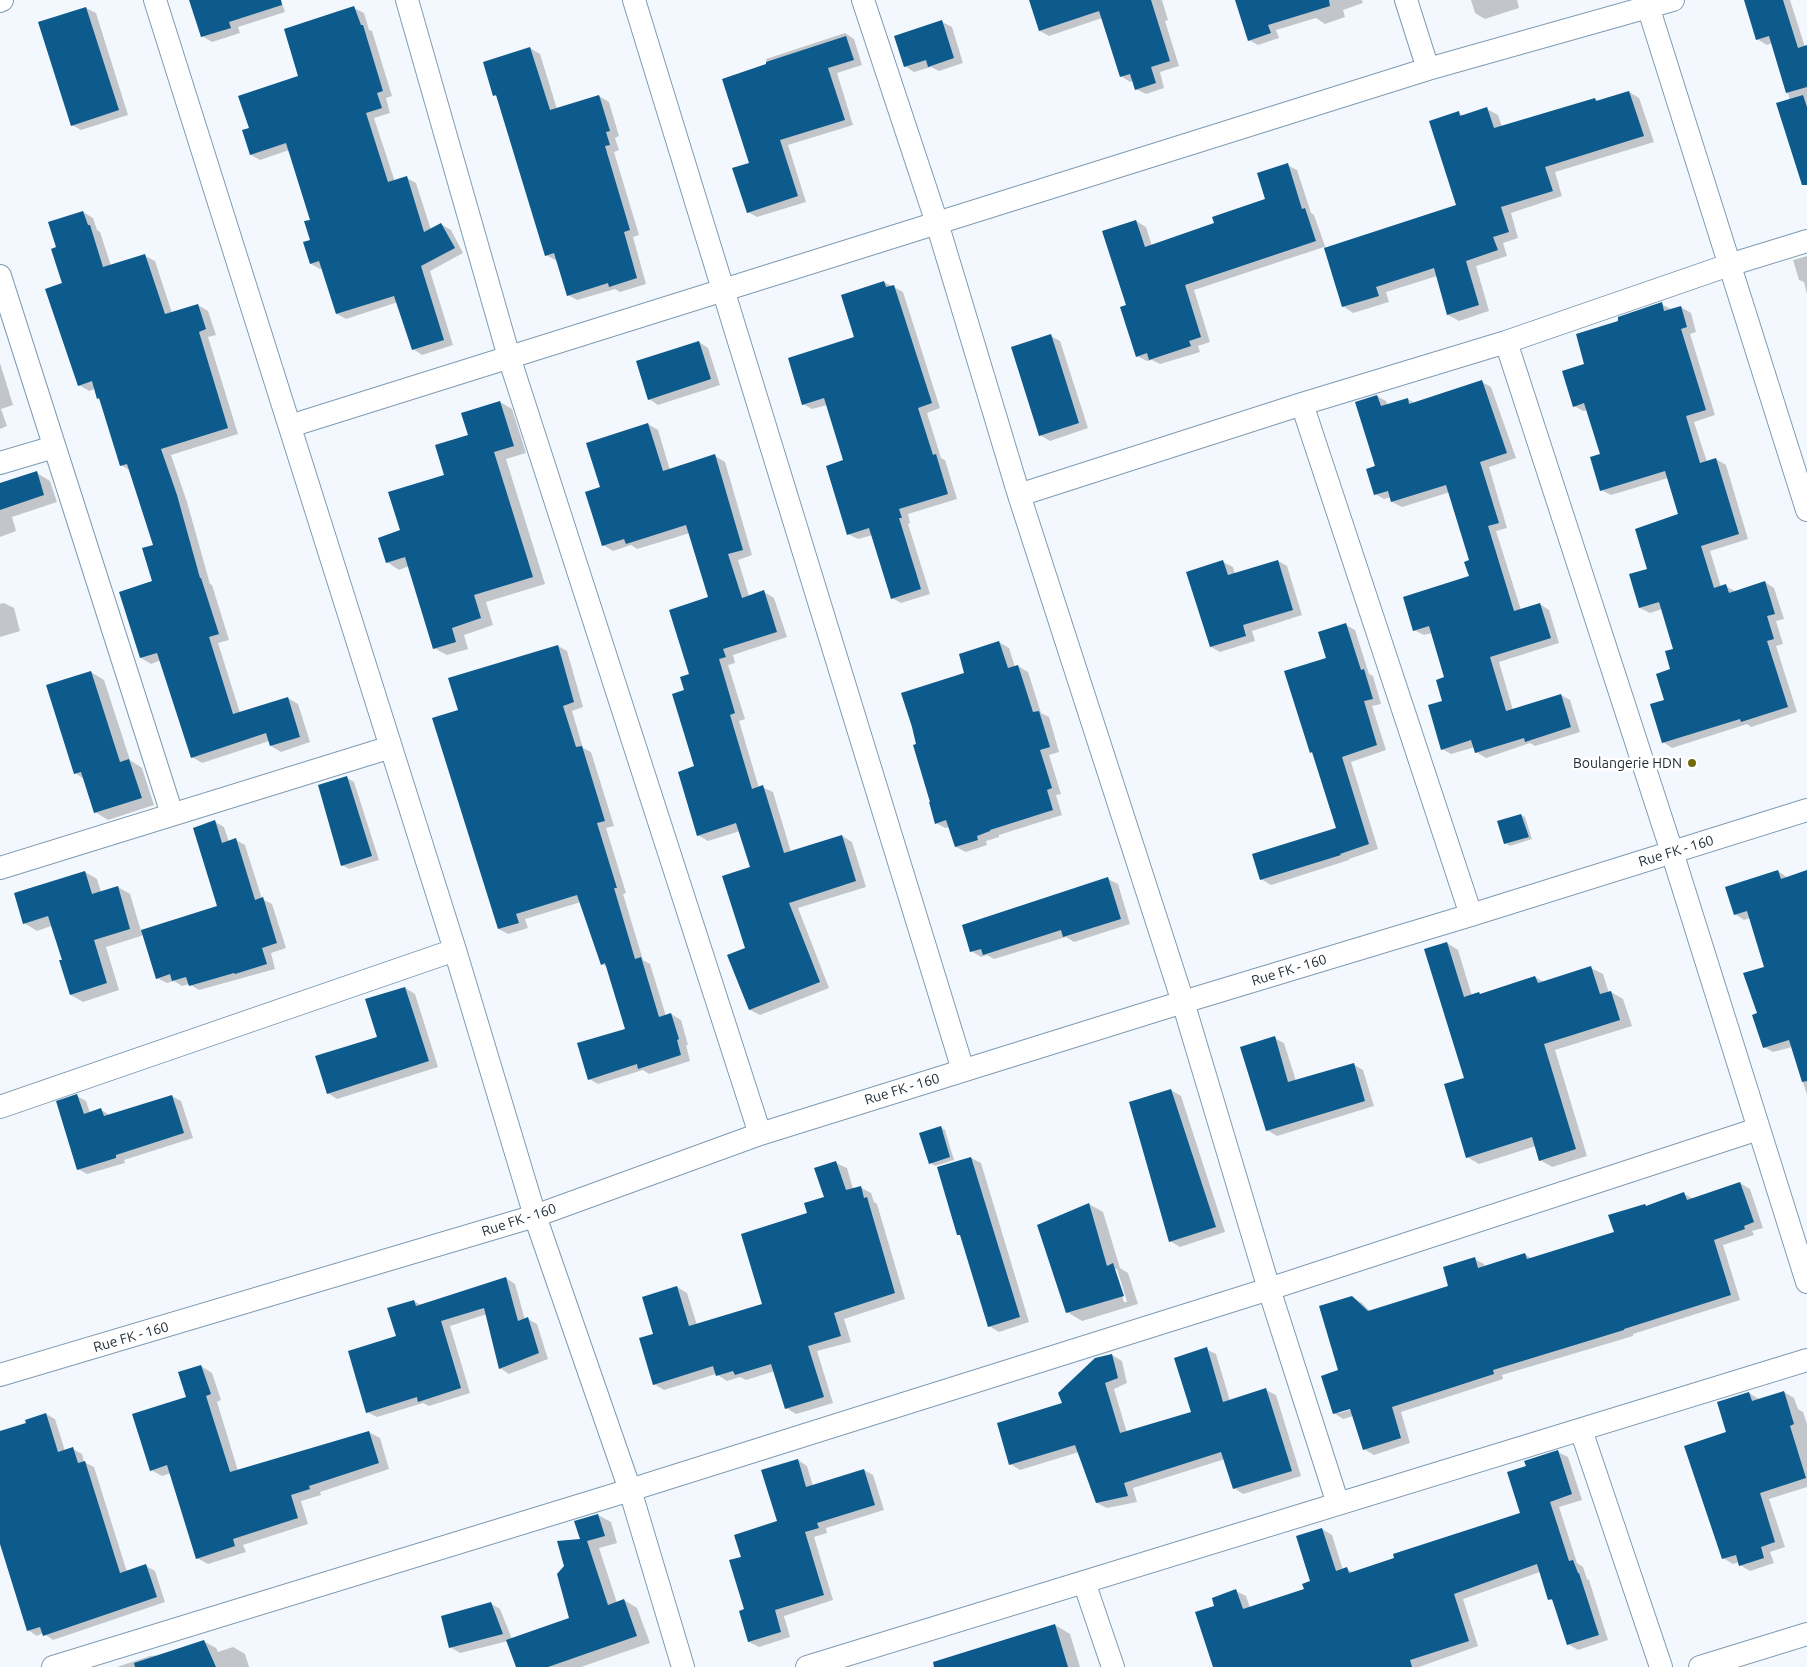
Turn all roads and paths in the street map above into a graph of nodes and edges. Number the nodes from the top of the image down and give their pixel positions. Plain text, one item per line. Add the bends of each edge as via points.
1 (155, 0) edge
2 (407, 0) edge
3 (634, 0) edge
4 (863, 0) edge
5 (1406, 0) edge
6 (1673, 0) edge
7 (1647, 4) edge
8 (1428, 69) junction
9 (937, 223) junction
10 (1807, 241) edge
11 (1729, 265) junction
12 (0, 276) edge
13 (722, 290) junction
14 (1506, 342) junction
15 (509, 356) junction
16 (1302, 404) junction
17 (290, 426) junction
18 (54, 447) junction
19 (0, 463) edge
20 (1019, 495) junction
21 (1807, 510) edge
22 (391, 747) junction
23 (1807, 810) edge
24 (172, 814) junction
25 (1672, 852) junction
26 (0, 868) edge
27 (1471, 915) junction
28 (455, 950) junction
29 (1183, 1002) junction
30 (963, 1070) junction
31 (0, 1107) edge
32 (1758, 1129) junction
33 (760, 1134) junction
34 (535, 1216) junction
35 (1807, 1282) edge
36 (1269, 1288) junction
37 (1807, 1360) edge
38 (0, 1375) edge
39 (1581, 1430) junction
40 (630, 1490) junction
41 (1338, 1504) junction
42 (1084, 1582) junction
43 (1807, 1634) edge
44 (53, 1667) edge
45 (683, 1667) edge
46 (808, 1667) edge
47 (1114, 1667) edge
48 (1661, 1667) edge
49 (1700, 1667) edge

1 - 17 street
2 - 15 street
3 - 13 street
4 - 9 street
5 - 8 street
6 - 7 street
7 - 8 street
7 - 11 street
8 - 9 street
9 - 13 street
9 - 20 street
10 - 11 street
11 - 14 street
11 - 21 street
12 - 18 street
13 - 15 street
13 - 30 street
14 - 16 street
14 - 25 street
15 - 17 street
15 - 33 street
16 - 20 street
16 - 27 street
17 - 22 street
18 - 19 street
18 - 24 street
20 - 29 street
22 - 24 street
22 - 28 street
23 - 25 street, Rue FK - 160
24 - 26 street
25 - 27 street, Rue FK - 160
25 - 32 street
27 - 29 street, Rue FK - 160
28 - 31 street
28 - 34 street
29 - 30 street, Rue FK - 160
29 - 36 street
30 - 33 street, Rue FK - 160
32 - 35 street
32 - 36 street
33 - 34 street, Rue FK - 160
34 - 38 street, Rue FK - 160
34 - 40 street
36 - 40 street
36 - 41 street
37 - 39 street
39 - 41 street
39 - 48 street
40 - 44 street
40 - 45 street
41 - 42 street
42 - 46 street
42 - 47 street
43 - 49 street

